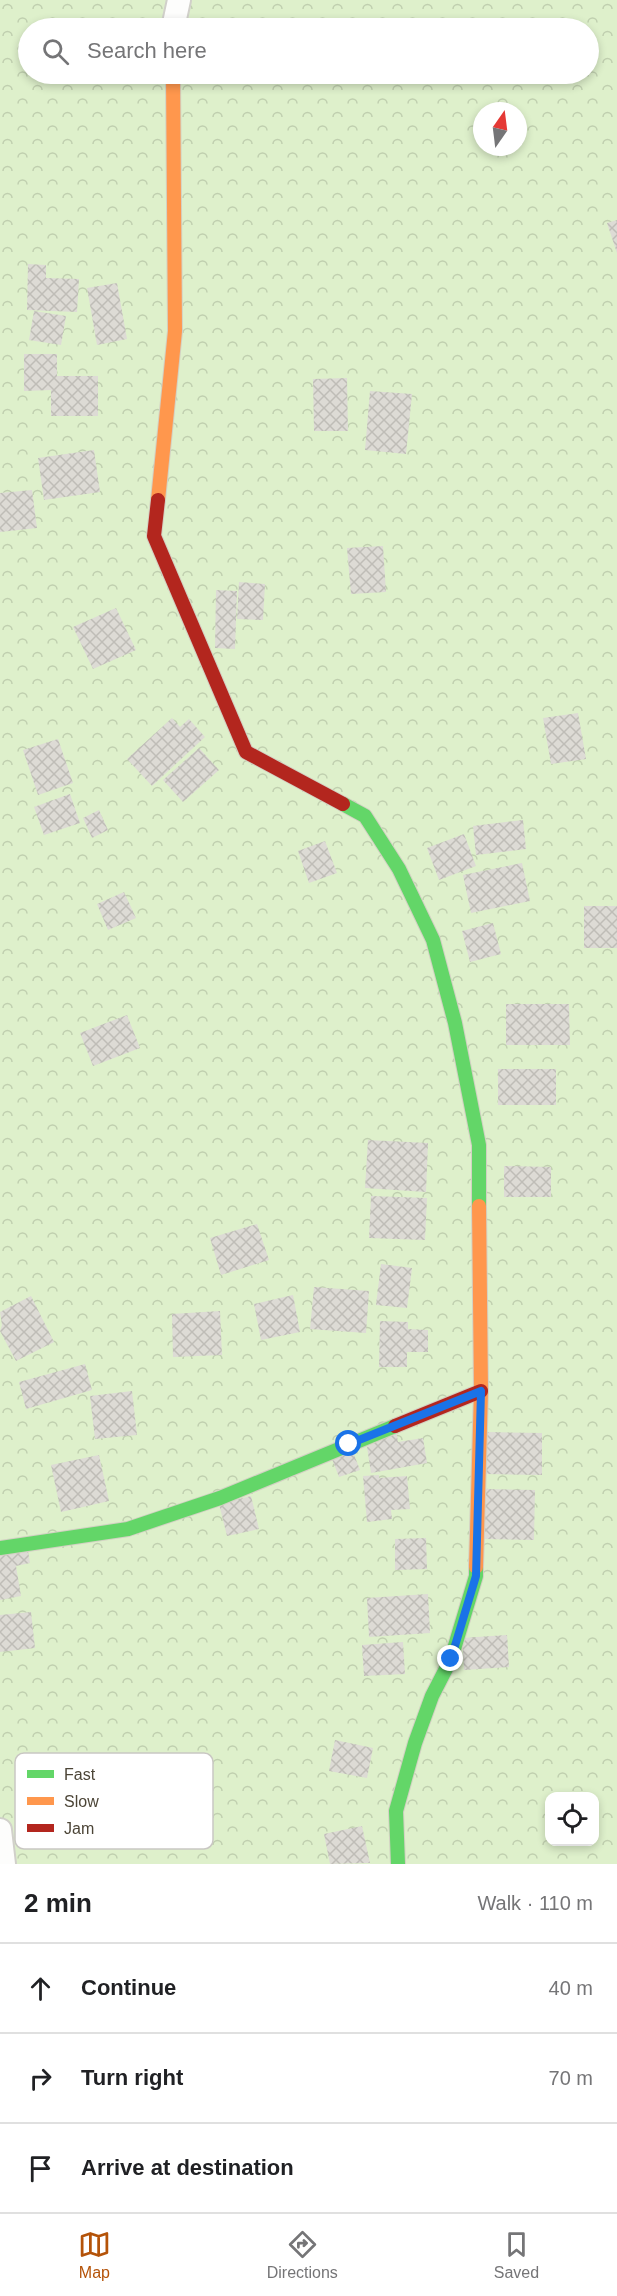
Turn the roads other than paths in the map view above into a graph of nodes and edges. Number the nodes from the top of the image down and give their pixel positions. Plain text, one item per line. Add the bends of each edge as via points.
1 (179, 0) edge
2 (174, 18) edge
3 (173, 84) edge
4 (481, 1391) junction
5 (0, 1548) edge
6 (0, 1830) edge
7 (4, 1864) edge
8 (398, 1864) edge

1 - 2 street
3 - 4 street via 175,331 154,536 246,752 365,816 399,869 433,940 455,1023 479,1144
4 - 5 street via 220,1498 128,1528
4 - 8 street via 476,1576 451,1659 415,1743 396,1811
6 - 7 street

